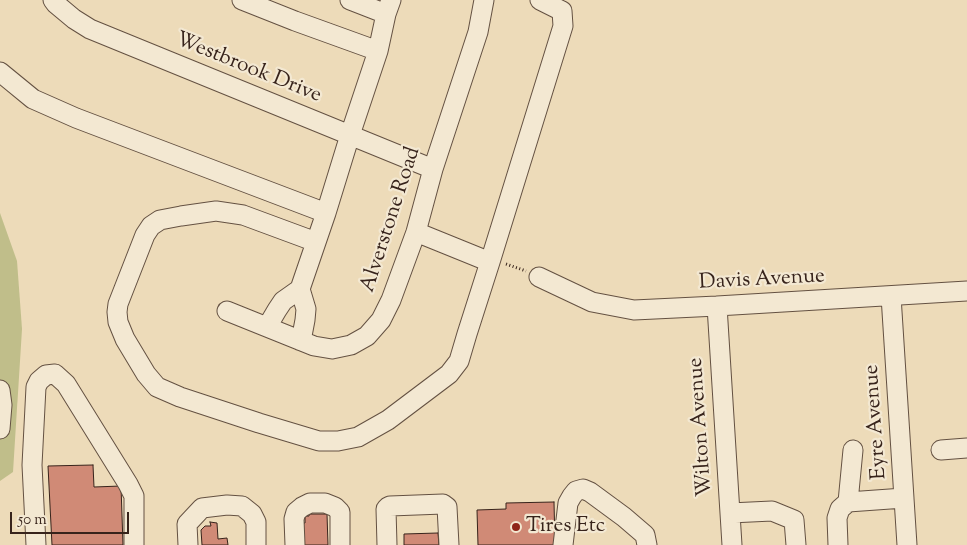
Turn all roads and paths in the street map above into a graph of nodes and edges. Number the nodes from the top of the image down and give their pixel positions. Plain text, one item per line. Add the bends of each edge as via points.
1 (53, 0) edge
2 (242, 0) edge
3 (350, 0) edge
4 (484, 0) edge
5 (540, 0) edge
6 (389, 7) edge
7 (378, 51) junction
8 (0, 72) edge
9 (350, 135) junction
10 (433, 168) junction
11 (326, 213) junction
12 (416, 232) junction
13 (316, 242) junction
14 (490, 262) junction
15 (538, 277) dead end
16 (300, 289) junction
17 (967, 291) edge
18 (891, 296) junction
19 (717, 306) junction
20 (227, 311) dead end
21 (267, 328) junction
22 (301, 341) junction
23 (1, 399) edge
24 (0, 429) edge
25 (967, 448) edge
26 (853, 450) dead end
27 (941, 450) dead end
28 (904, 498) junction
29 (848, 502) junction
30 (730, 513) junction
31 (36, 545) edge
32 (134, 545) edge
33 (188, 545) edge
34 (256, 545) edge
35 (295, 545) edge
36 (340, 545) edge
37 (387, 545) edge
38 (449, 545) edge
39 (562, 545) edge
40 (647, 545) edge
41 (732, 545) edge
42 (796, 545) edge
43 (838, 545) edge
44 (907, 545) edge

1 - 9 street, Westbrook Drive via 90,29
2 - 7 street
3 - 6 street
4 - 10 street, Alverstone Road via 478,32
5 - 14 street via 562,11 563,26
6 - 7 street
7 - 9 street
8 - 11 street via 33,99 76,118
9 - 10 street, Westbrook Drive
9 - 11 street
10 - 12 street, Alverstone Road
11 - 13 street
12 - 14 street
12 - 22 street, Alverstone Road via 391,300 381,320 367,336 352,345 332,349
13 - 14 street via 243,215 216,211 160,220 151,226 116,312 125,339 146,374 158,387 180,397 319,442 358,437 388,420 450,374 459,361
13 - 16 street
15 - 19 street, Davis Avenue via 592,302 634,310
16 - 21 street via 284,301
16 - 22 street via 306,309
17 - 18 street, Davis Avenue
18 - 19 street, Davis Avenue
18 - 28 street, Eyre Avenue
19 - 30 street, Wilton Avenue
20 - 21 street, Alverstone Road
21 - 22 street, Alverstone Road
23 - 24 street
25 - 27 street
26 - 29 street
28 - 29 street
28 - 44 street, Eyre Avenue
29 - 43 street via 840,509 837,518
30 - 41 street, Wilton Avenue
30 - 42 street via 772,511 794,520
31 - 32 street via 32,465 36,387 46,375 55,374 66,384 134,496
33 - 34 street via 187,524 196,514 202,508 227,505 242,506 252,514 256,522
35 - 36 street via 296,512 310,503 318,503 335,506 340,512
37 - 38 street via 388,507 443,504 447,507
39 - 40 street via 568,504 576,491 583,489 645,535

